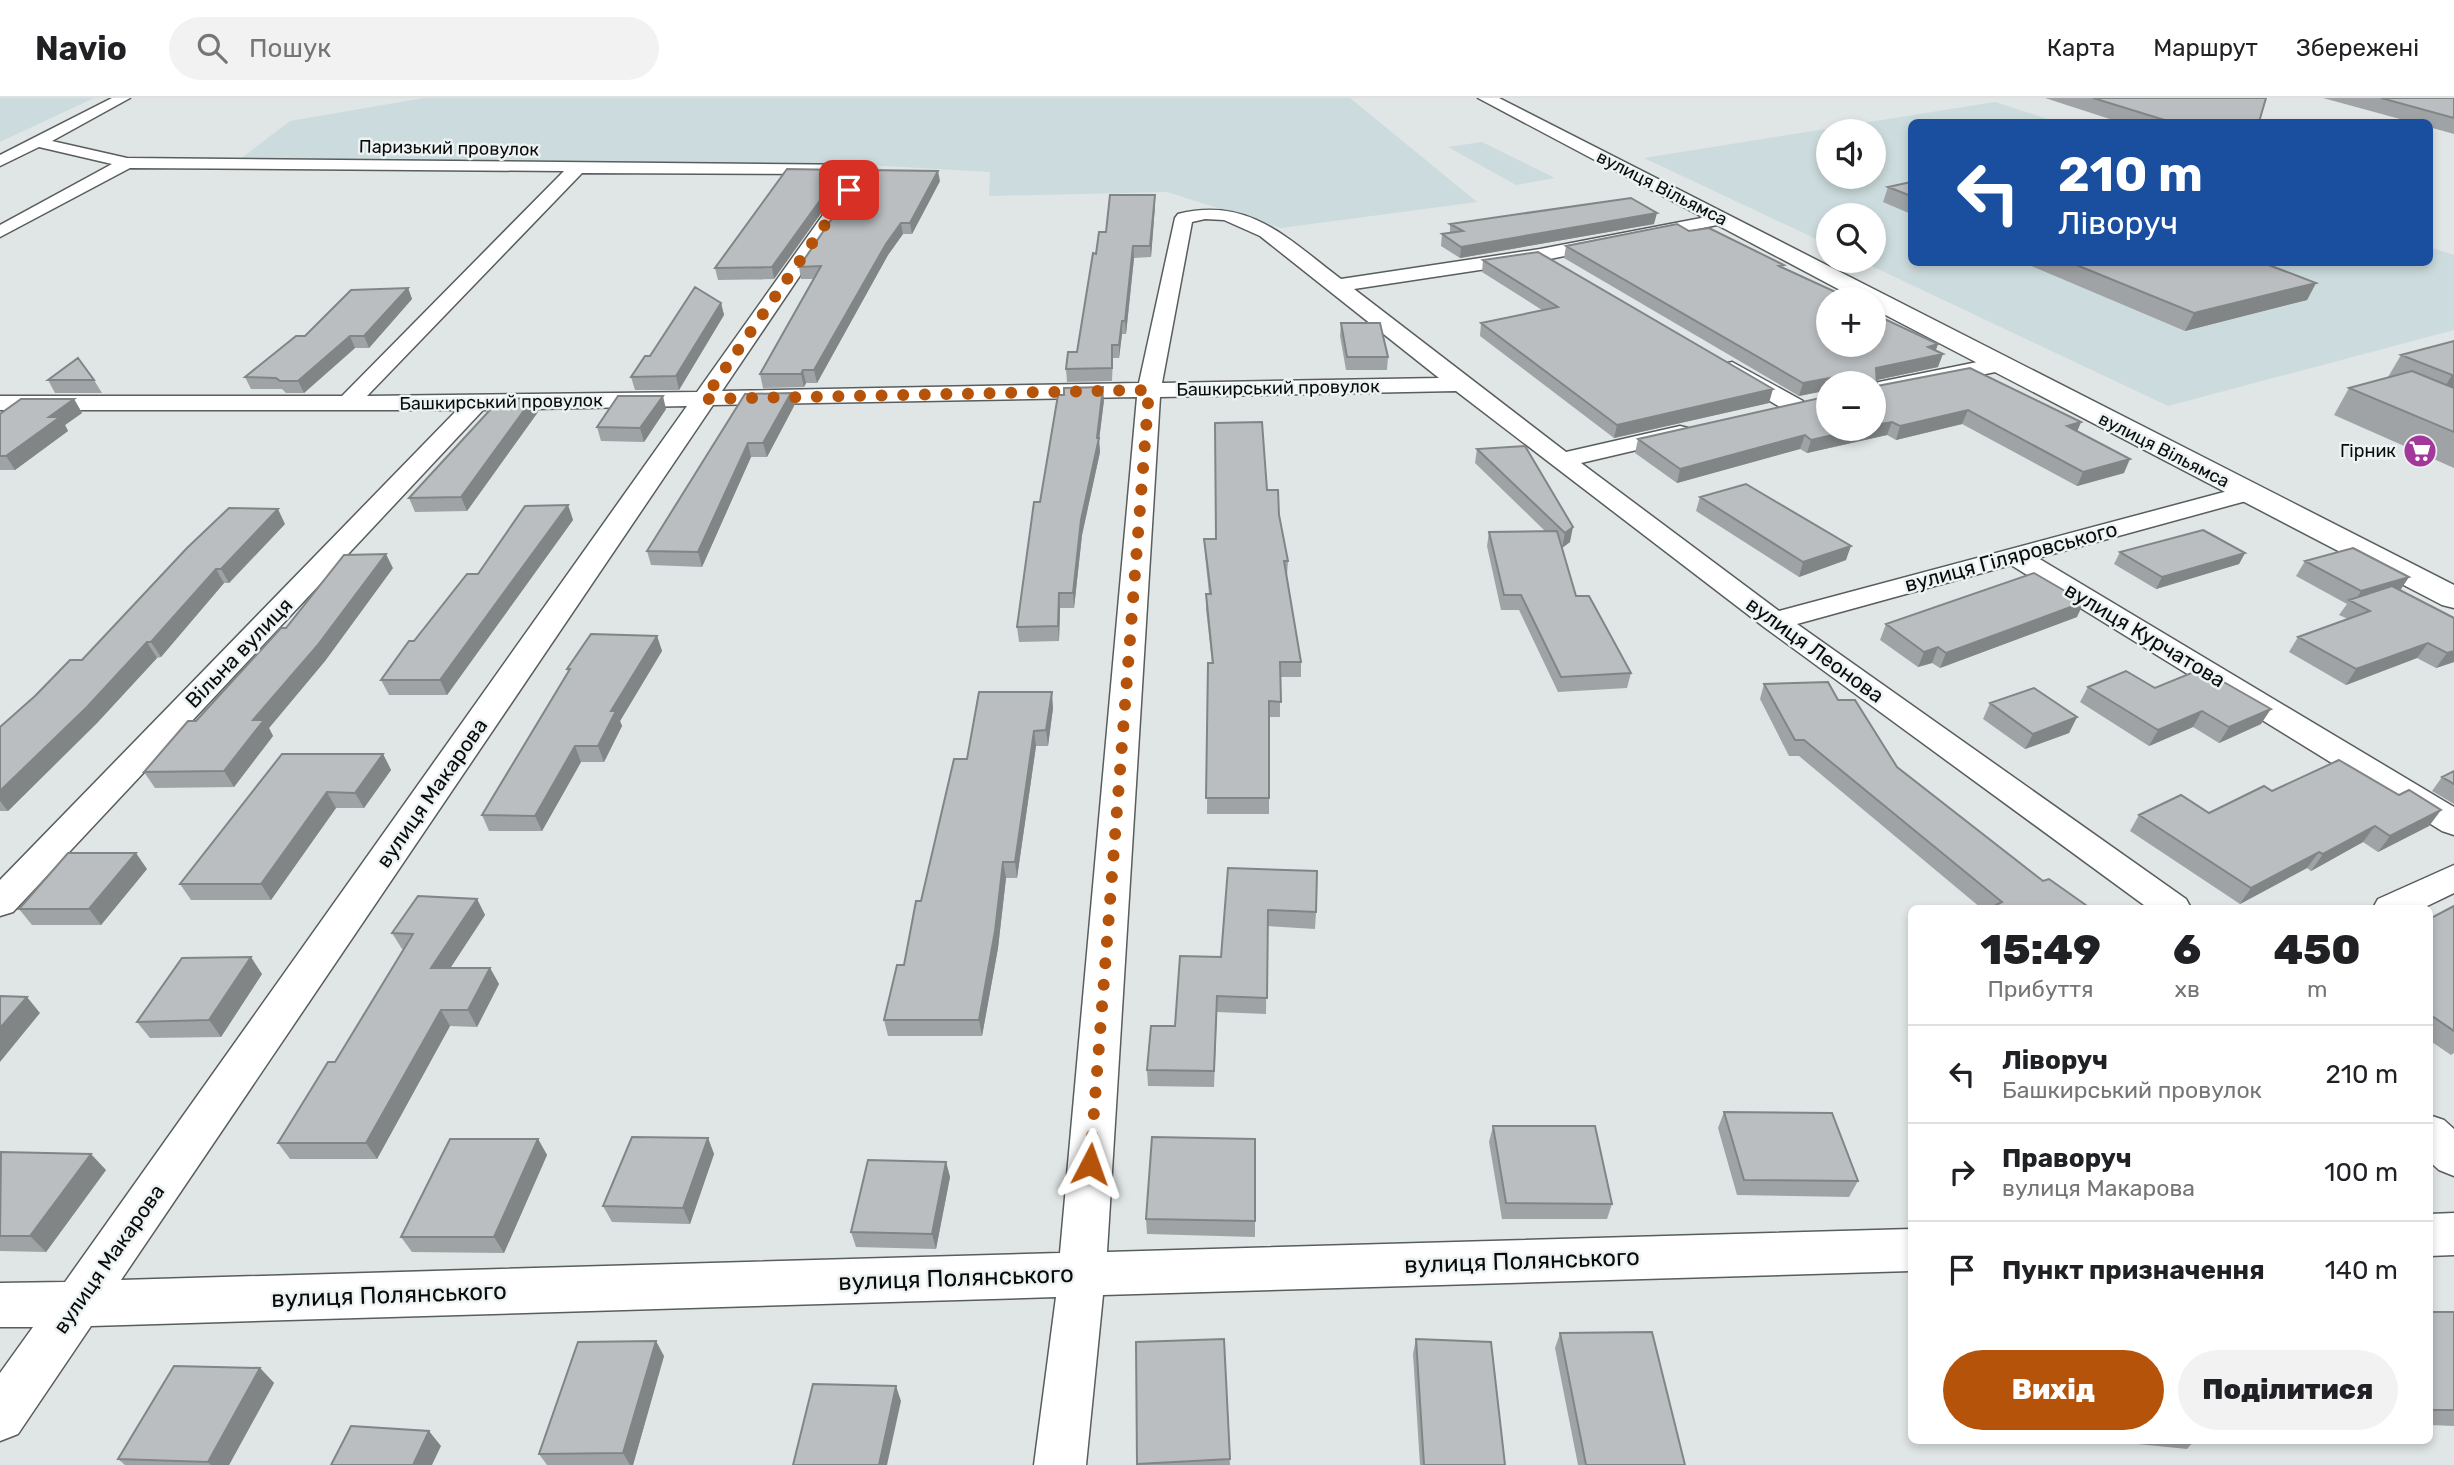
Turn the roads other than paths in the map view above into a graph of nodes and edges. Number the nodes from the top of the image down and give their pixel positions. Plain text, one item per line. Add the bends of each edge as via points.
1 (123, 98) edge
2 (1486, 98) edge
3 (37, 142) junction
4 (0, 160) edge
5 (127, 163) junction
6 (576, 169) junction
7 (863, 169) joint
8 (1723, 219) junction
9 (0, 232) edge
10 (1541, 255) junction
11 (1564, 269) edge
12 (1338, 286) junction
13 (1851, 287) edge
14 (1886, 305) edge
15 (1714, 358) edge
16 (1997, 365) junction
17 (1461, 384) junction
18 (1886, 388) edge
19 (1149, 390) junction
20 (704, 399) junction
21 (477, 403) junction
22 (347, 404) junction
23 (5, 406) edge
24 (1769, 412) edge
25 (1704, 427) edge
26 (1561, 460) junction
27 (2248, 492) junction
28 (2015, 556) junction
29 (2454, 598) edge
30 (1774, 621) junction
31 (2454, 822) edge
32 (2454, 878) edge
33 (0, 903) edge
34 (2169, 905) edge
35 (2397, 905) edge
36 (2433, 1137) edge
37 (2454, 1157) edge
38 (2454, 1234) edge
39 (2433, 1235) edge
40 (1908, 1250) edge
41 (1082, 1275) junction
42 (78, 1304) junction
43 (0, 1305) edge
44 (0, 1416) edge
45 (1060, 1465) edge

1 - 3 street
2 - 8 street, вулиця Вільямса
3 - 4 street
3 - 5 street, Паризький провулок
5 - 6 street, Паризький провулок
5 - 9 street
6 - 7 street, Паризький провулок
6 - 22 street
7 - 20 street, вулиця Макарова
8 - 10 street
8 - 13 street, вулиця Вільямса
10 - 11 street
10 - 12 street
12 - 17 street
12 - 19 street via 1259,227 1231,215 1184,218
14 - 16 street, вулиця Вільямса
15 - 24 street via 1807,404
16 - 18 street
16 - 27 street, вулиця Вільямса
17 - 19 street, Башкирський провулок
17 - 26 street, вулиця Леонова
19 - 20 street, Башкирський провулок
19 - 41 street
20 - 21 street, Башкирський провулок
20 - 42 street, вулиця Макарова
21 - 22 street, Башкирський провулок
21 - 33 street, Вільна вулиця
22 - 23 street, Башкирський провулок
25 - 26 street
26 - 30 street, вулиця Леонова
27 - 28 street, вулиця Гіляровського
27 - 29 street, вулиця Вільямса
28 - 30 street, вулиця Гіляровського
28 - 31 street, вулиця Курчатова
30 - 34 street, вулиця Леонова
32 - 35 street
36 - 37 street
38 - 39 street
40 - 41 street, вулиця Полянського
41 - 42 street, вулиця Полянського
41 - 45 street
42 - 43 street, вулиця Полянського
42 - 44 street, вулиця Макарова

